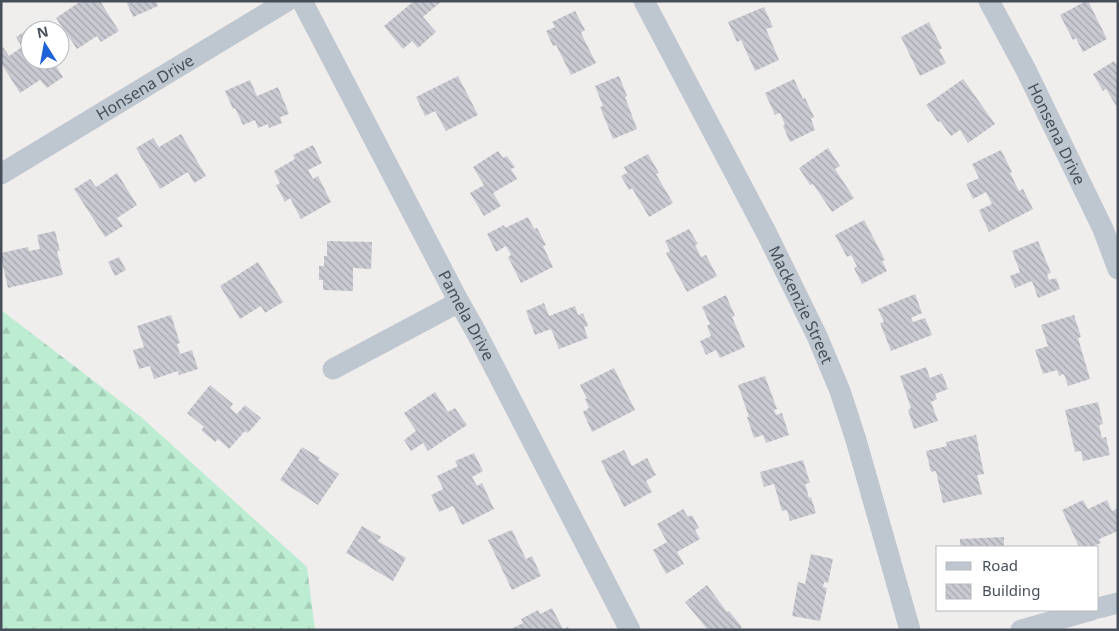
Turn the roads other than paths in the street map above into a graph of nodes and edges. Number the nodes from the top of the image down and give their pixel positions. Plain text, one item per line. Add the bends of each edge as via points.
1 (287, 1) edge
2 (302, 1) edge
3 (644, 1) edge
4 (989, 1) edge
5 (1, 174) edge
6 (1118, 269) edge
7 (459, 302) junction
8 (332, 369) dead end
9 (1118, 602) edge
10 (1099, 608) edge
11 (1088, 611) edge
12 (630, 630) edge
13 (910, 630) edge
14 (1021, 630) edge

1 - 5 street, Honsena Drive
2 - 7 street, Pamela Drive
3 - 13 street, Mackenzie Street via 817,336 856,440
4 - 6 street, Honsena Drive via 1103,229
7 - 8 street
7 - 12 street, Pamela Drive
9 - 10 street
11 - 14 street

